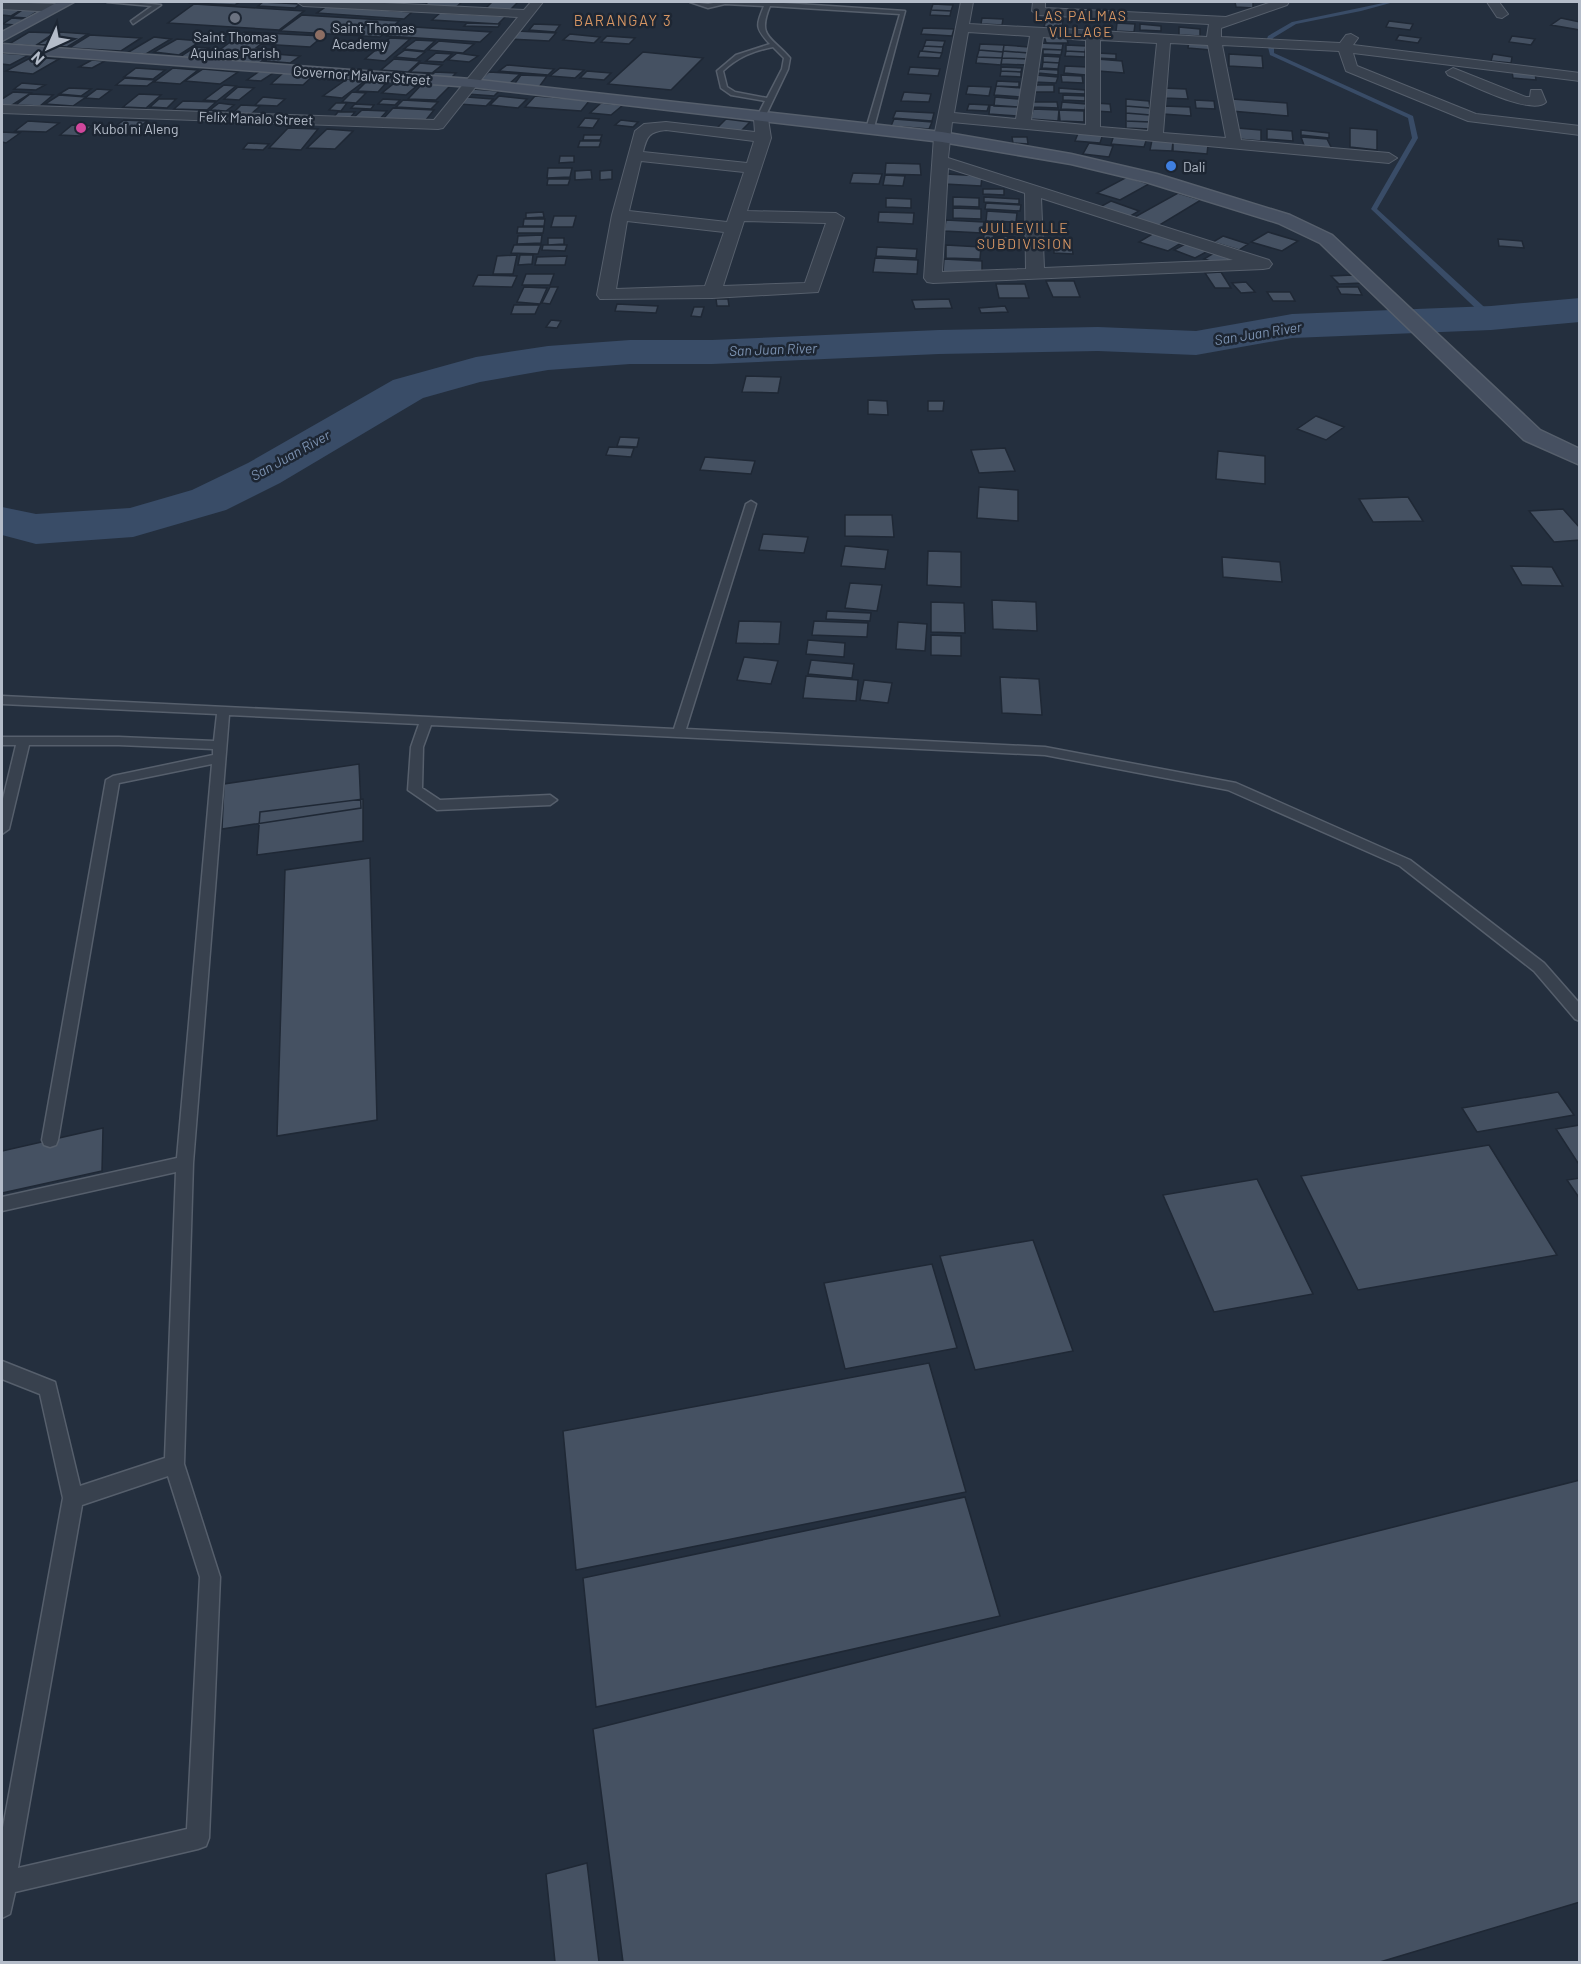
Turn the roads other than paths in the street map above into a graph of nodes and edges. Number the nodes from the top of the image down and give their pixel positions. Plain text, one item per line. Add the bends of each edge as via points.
1 (110, 2) edge
2 (303, 2) edge
3 (537, 2) edge
4 (693, 2) edge
5 (725, 2) edge
6 (967, 2) edge
7 (1039, 2) edge
8 (1111, 2) edge
9 (1160, 2) edge
10 (1283, 2) edge
11 (1493, 2) edge
12 (768, 4) junction
13 (2, 5) edge
14 (61, 5) edge
15 (525, 14) junction
16 (1502, 14) dead end
17 (1114, 15) junction
18 (1232, 15) junction
19 (1161, 17) junction
20 (133, 22) dead end
21 (963, 28) junction
22 (1368, 30) dead end
23 (1036, 33) junction
24 (1093, 36) junction
25 (2, 37) edge
26 (1164, 39) junction
27 (1214, 41) junction
28 (774, 45) junction
29 (1344, 47) junction
30 (2, 48) edge
31 (1413, 56) junction
32 (1580, 76) edge
33 (471, 83) junction
34 (1536, 93) dead end
35 (769, 100) junction
36 (2, 109) edge
37 (761, 117) junction
38 (946, 117) junction
39 (1023, 123) junction
40 (870, 129) junction
41 (1093, 129) junction
42 (1580, 131) edge
43 (1155, 135) junction
44 (942, 137) junction
45 (763, 138) junction
46 (1234, 142) junction
47 (634, 156) junction
48 (1389, 158) dead end
49 (941, 161) junction
50 (753, 168) junction
51 (1033, 189) junction
52 (620, 215) junction
53 (737, 222) junction
54 (1035, 273) junction
55 (712, 292) junction
56 (1580, 458) edge
57 (751, 504) dead end
58 (2, 700) edge
59 (223, 712) junction
60 (426, 722) junction
61 (679, 734) junction
62 (2, 741) edge
63 (23, 742) junction
64 (220, 752) junction
65 (550, 800) dead end
66 (2, 829) edge
67 (1580, 1015) edge
68 (50, 1140) dead end
69 (185, 1163) junction
70 (2, 1204) edge
71 (2, 1370) edge
72 (174, 1464) junction
73 (73, 1498) junction
74 (3, 1883) edge
75 (2, 1906) edge

1 - 20 lane via 158,5
2 - 15 street
3 - 15 street
4 - 5 lane via 708,6
5 - 12 lane
6 - 21 street
7 - 17 street via 1038,10
8 - 17 street
9 - 19 street
10 - 18 street
11 - 16 street
12 - 28 lane via 760,23 762,32
12 - 40 lane via 903,12
13 - 14 street
14 - 25 main road
15 - 33 street
17 - 19 street
18 - 19 street
18 - 27 street via 1214,26
21 - 23 street
21 - 38 street
22 - 29 street via 1356,29
23 - 24 street
23 - 39 street
24 - 26 street
24 - 41 street
26 - 27 street
26 - 43 street
27 - 29 street
27 - 46 street
28 - 35 lane via 787,58
28 - 35 lane via 749,49 731,58 720,71 724,88 733,94
29 - 31 street
29 - 42 street via 1351,68 1473,118
30 - 33 main road, Governor Malvar Street
31 - 32 street
31 - 34 street via 1524,101 1539,102
33 - 36 street, Felix Manalo Street via 438,125
33 - 37 main road, Governor Malvar Street
35 - 37 lane
37 - 40 main road, Governor Malvar Street
37 - 45 street
38 - 39 street
38 - 44 street
39 - 41 street
40 - 44 main road, Governor Malvar Street
41 - 43 street
43 - 46 street
44 - 49 street
44 - 56 main road, Governor Malvar Street via 1071,159 1151,178 1284,219 1326,239 1532,435
45 - 47 street via 649,127 640,134
45 - 50 street
46 - 48 street
47 - 50 street
47 - 52 street
49 - 51 street
49 - 54 street via 933,278
50 - 53 street
51 - 54 street
51 - 54 street via 1263,264
52 - 53 street
52 - 55 street via 606,295
53 - 55 street
53 - 55 street via 836,218 812,288
57 - 61 lane
58 - 59 lane
59 - 60 lane
59 - 64 lane
60 - 61 lane
60 - 65 lane via 417,747 415,790 436,805
61 - 67 lane via 1045,751 1231,786 1405,863 1539,967
62 - 63 lane
63 - 64 lane via 118,741
63 - 66 lane
64 - 68 lane via 113,780
64 - 69 lane
69 - 70 lane via 40,1190
69 - 72 lane
71 - 73 lane via 48,1388
72 - 73 lane
72 - 74 lane via 210,1577 198,1838
73 - 74 lane
74 - 75 lane

